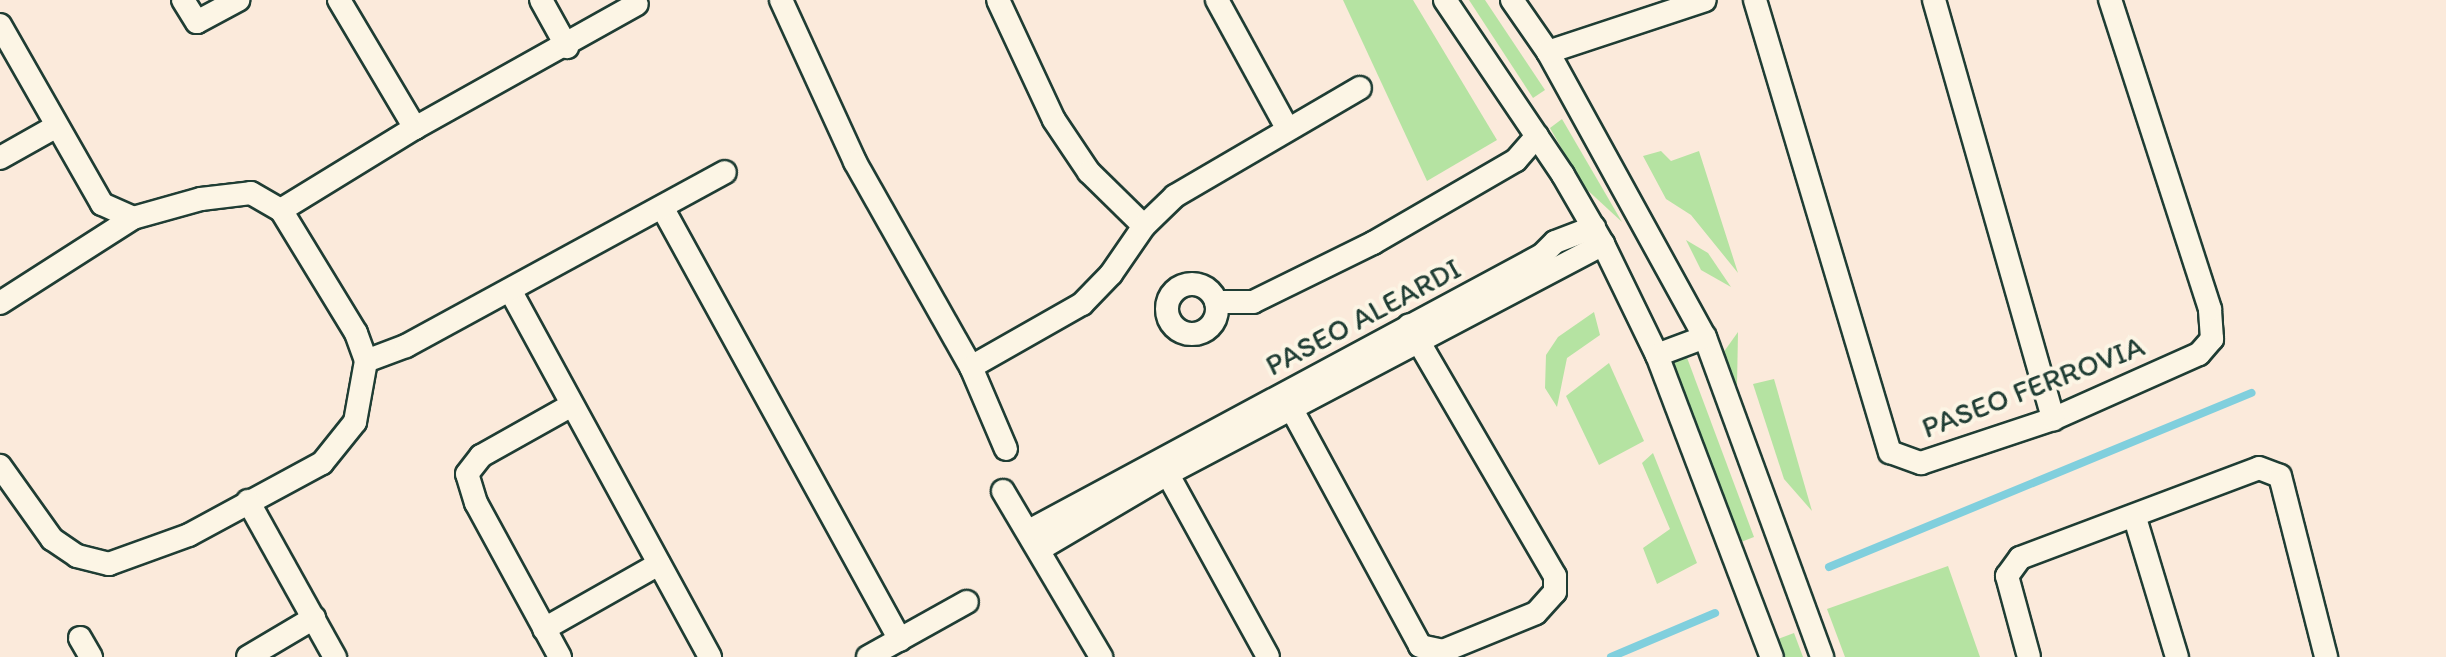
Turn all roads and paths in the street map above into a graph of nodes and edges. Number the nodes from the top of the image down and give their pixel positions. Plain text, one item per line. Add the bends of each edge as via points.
1 (183, 0) edge
2 (238, 0) edge
3 (339, 0) edge
4 (541, 0) edge
5 (781, 0) edge
6 (998, 0) edge
7 (1217, 0) edge
8 (1445, 0) edge
9 (1512, 0) edge
10 (1705, 0) edge
11 (1755, 0) edge
12 (1934, 0) edge
13 (2110, 0) edge
14 (637, 4) dead end
15 (0, 25) edge
16 (567, 47) junction
17 (1548, 52) junction
18 (1360, 88) dead end
19 (415, 128) junction
20 (1287, 128) junction
21 (49, 130) junction
22 (1537, 136) junction
23 (0, 158) edge
24 (725, 172) dead end
25 (662, 207) junction
26 (281, 210) junction
27 (133, 218) junction
28 (1144, 226) junction
29 (1599, 235) junction
30 (92, 241) junction
31 (510, 290) junction
32 (1216, 302) dead end
33 (0, 303) edge
34 (1413, 332) junction
35 (1705, 337) junction
36 (1657, 355) junction
37 (366, 361) junction
38 (971, 367) junction
39 (1288, 403) junction
40 (572, 405) junction
41 (2053, 419) junction
42 (1006, 449) dead end
43 (0, 466) edge
44 (1164, 466) junction
45 (1003, 491) dead end
46 (10, 501) edge
47 (248, 501) junction
48 (2135, 518) junction
49 (1034, 540) junction
50 (659, 564) junction
51 (967, 602) dead end
52 (314, 618) junction
53 (544, 629) junction
54 (900, 640) junction
55 (248, 657) edge
56 (335, 657) edge
57 (560, 657) edge
58 (710, 657) edge
59 (868, 657) edge
60 (1101, 657) edge
61 (1268, 657) edge
62 (1772, 657) edge
63 (1822, 657) edge
64 (2029, 657) edge
65 (2177, 657) edge
66 (2326, 657) edge

1 - 2 street via 197,22
3 - 19 street
4 - 16 street
5 - 38 street via 855,162
6 - 28 street via 1054,120 1089,172
7 - 20 street
8 - 22 street
9 - 17 street
10 - 17 street
11 - 41 street, PASEO FERROVIA via 1890,452 1898,459 1933,462
12 - 41 street
13 - 41 street, PASEO FERROVIA via 2210,309 2212,339 2199,354
14 - 16 street
15 - 21 street
16 - 19 street
17 - 35 street
18 - 20 street
19 - 26 street
20 - 28 street via 1175,196
21 - 23 street
21 - 27 street via 102,204
21 - 30 street via 90,206
22 - 29 street
22 - 32 street via 1516,160 1373,243 1253,302
24 - 25 street
25 - 31 street
25 - 54 street
26 - 27 street via 251,193 226,194
26 - 37 street via 356,333
27 - 30 street
28 - 38 street via 1111,274 1082,304
29 - 34 street, PASEO ALEARDI via 1555,242 1542,255
29 - 36 street
30 - 33 street
31 - 37 street via 406,346
31 - 40 street
34 - 39 street, PASEO ALEARDI
34 - 39 street via 1555,576 1555,592 1536,613 1443,651 1420,646
35 - 36 street
35 - 63 street
36 - 62 street
37 - 47 street via 355,422 322,463
38 - 42 street
39 - 44 street, PASEO ALEARDI
40 - 50 street
40 - 53 street via 481,456 467,474 476,503
43 - 46 street
44 - 49 street, PASEO ALEARDI
44 - 61 street
45 - 49 street
46 - 47 street via 77,556 109,564 189,535
47 - 52 street
48 - 64 street via 2014,563 2008,583
48 - 65 street
48 - 66 street via 2259,468 2275,470
49 - 60 street
50 - 53 street
50 - 58 street
51 - 54 street
52 - 55 street
52 - 56 street
53 - 57 street
54 - 59 street

